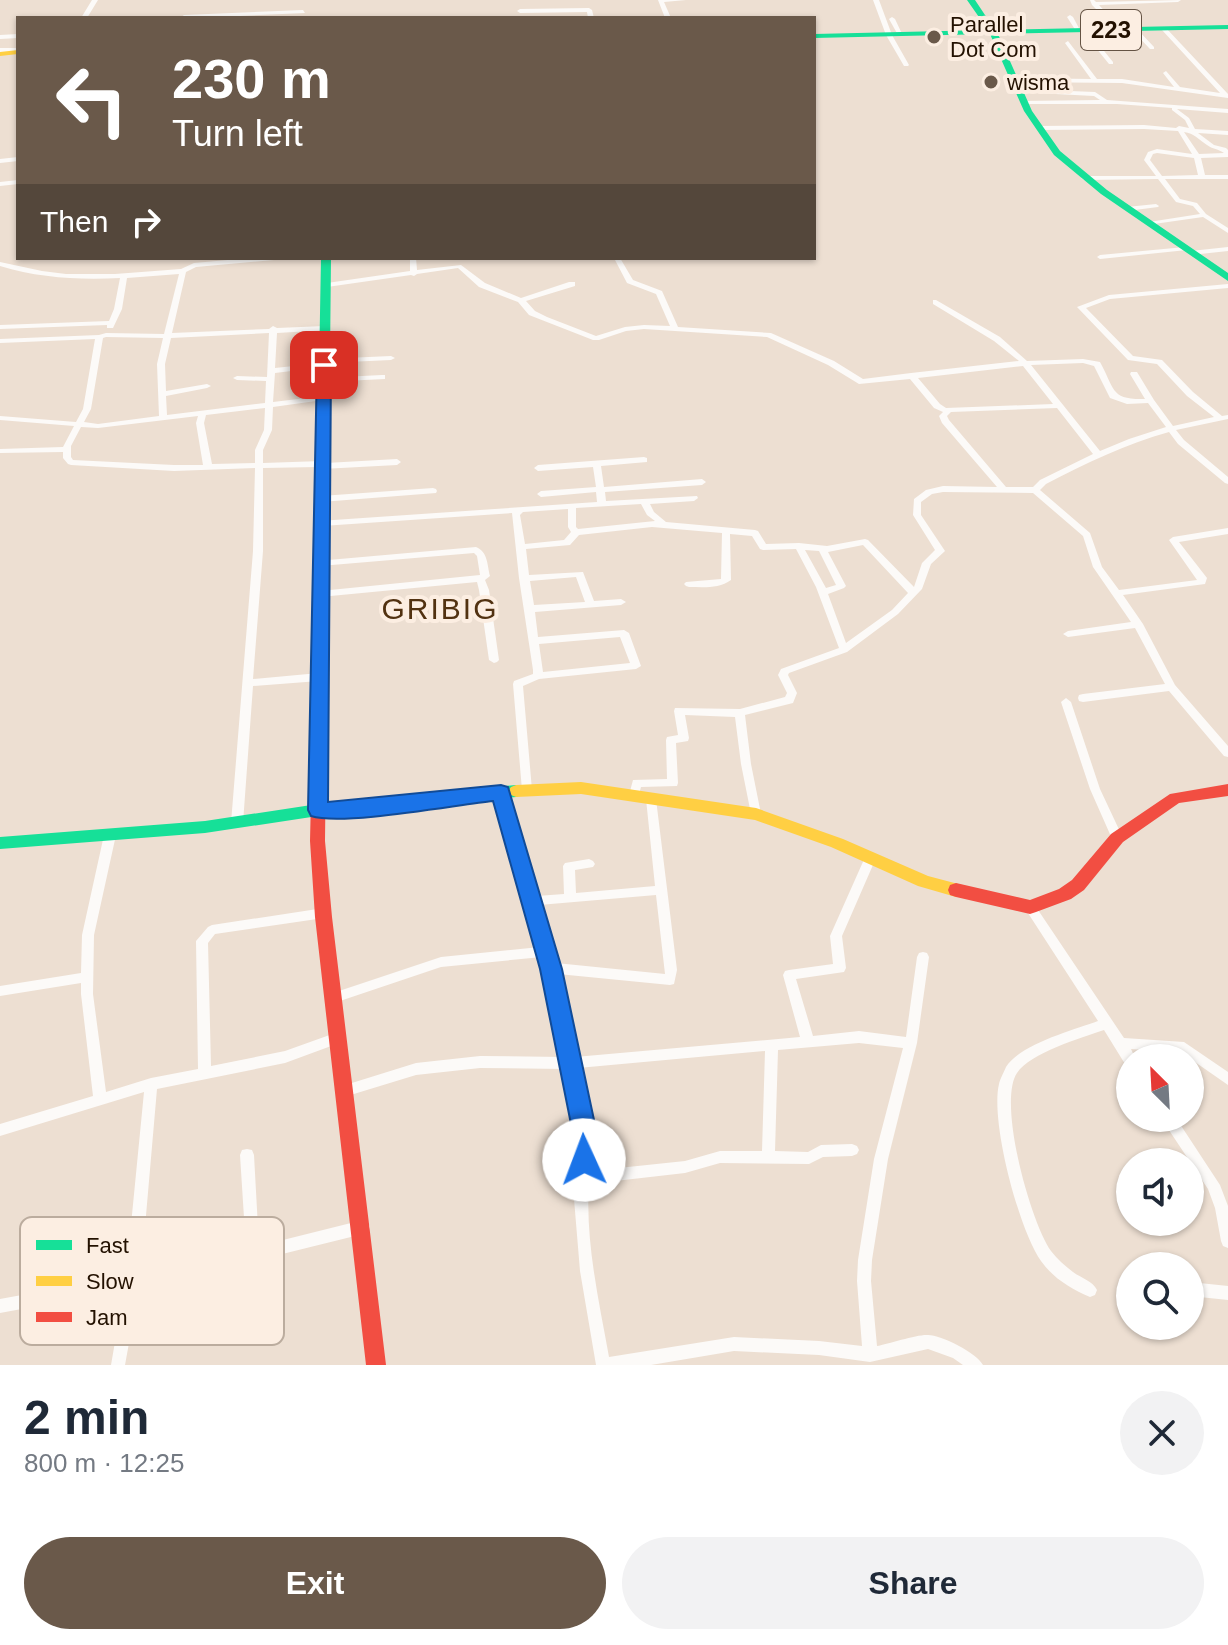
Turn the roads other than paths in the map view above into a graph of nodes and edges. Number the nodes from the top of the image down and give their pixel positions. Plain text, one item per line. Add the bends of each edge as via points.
1 (301, 0) edge
2 (586, 0) edge
3 (661, 0) edge
4 (683, 0) edge
5 (876, 0) edge
6 (971, 0) edge
7 (1157, 0) edge
8 (1178, 0) edge
9 (1092, 2) edge
10 (589, 10) junction
11 (520, 11) dead end
12 (304, 15) edge
13 (244, 16) edge
14 (590, 16) edge
15 (1070, 17) dead end
16 (892, 19) dead end
17 (985, 26) junction
18 (1228, 27) edge
19 (1164, 29) junction
20 (1119, 30) junction
21 (1135, 30) junction
22 (1082, 31) junction
23 (895, 35) junction
24 (816, 36) edge
25 (1068, 43) dead end
26 (1152, 48) dead end
27 (1111, 63) dead end
28 (906, 65) dead end
29 (1166, 73) dead end
30 (1095, 80) junction
31 (1177, 87) junction
32 (1020, 91) junction
33 (1226, 96) edge
34 (1106, 102) junction
35 (1174, 109) junction
36 (1228, 111) edge
37 (1039, 128) junction
38 (1179, 128) junction
39 (1191, 129) junction
40 (1228, 133) edge
41 (1228, 154) edge
42 (1197, 156) junction
43 (1163, 177) junction
44 (1202, 177) junction
45 (1228, 177) edge
46 (1084, 178) junction
47 (1156, 206) dead end
48 (1127, 209) junction
49 (1204, 215) junction
50 (1149, 224) junction
51 (1228, 231) edge
52 (1228, 249) edge
53 (1188, 251) junction
54 (1100, 257) dead end
55 (251, 260) edge
56 (326, 260) edge
57 (413, 260) edge
58 (618, 260) edge
59 (0, 264) edge
60 (183, 271) junction
61 (414, 274) junction
62 (124, 276) junction
63 (1228, 278) edge
64 (572, 284) dead end
65 (327, 285) junction
66 (1228, 286) edge
67 (521, 300) junction
68 (936, 302) dead end
69 (112, 323) junction
70 (0, 327) edge
71 (674, 327) junction
72 (273, 328) junction
73 (325, 328) junction
74 (102, 336) junction
75 (166, 336) junction
76 (0, 341) edge
77 (391, 358) dead end
78 (1025, 363) junction
79 (324, 369) junction
80 (1134, 374) dead end
81 (271, 375) junction
82 (911, 375) junction
83 (382, 377) dead end
84 (237, 378) dead end
85 (207, 386) dead end
86 (164, 394) junction
87 (323, 398) junction
88 (1150, 401) junction
89 (267, 404) junction
90 (1057, 406) junction
91 (948, 411) junction
92 (203, 412) junction
93 (1224, 417) edge
94 (0, 418) edge
95 (163, 418) junction
96 (77, 424) junction
97 (1169, 429) junction
98 (67, 449) junction
99 (0, 451) edge
100 (1097, 453) junction
101 (644, 460) dead end
102 (397, 462) dead end
103 (597, 464) junction
104 (322, 465) junction
105 (259, 466) junction
106 (208, 467) junction
107 (538, 468) dead end
108 (1228, 481) edge
109 (702, 482) dead end
110 (1002, 488) junction
111 (599, 489) junction
112 (1035, 490) junction
113 (433, 491) dead end
114 (541, 494) dead end
115 (694, 498) dead end
116 (321, 499) junction
117 (644, 501) junction
118 (602, 504) junction
119 (572, 506) junction
120 (520, 510) junction
121 (322, 523) junction
122 (663, 524) junction
123 (726, 530) junction
124 (1228, 531) edge
125 (576, 532) junction
126 (799, 546) junction
127 (520, 547) junction
128 (822, 548) junction
129 (320, 563) junction
130 (524, 578) junction
131 (480, 579) junction
132 (689, 584) dead end
133 (823, 592) junction
134 (914, 593) junction
135 (1118, 593) junction
136 (320, 594) junction
137 (621, 602) dead end
138 (590, 604) junction
139 (529, 609) junction
140 (1138, 624) junction
141 (1068, 634) dead end
142 (534, 641) junction
143 (844, 650) junction
144 (494, 660) dead end
145 (538, 676) junction
146 (319, 677) junction
147 (247, 683) junction
148 (1171, 687) junction
149 (1083, 698) dead end
150 (1066, 702) dead end
151 (740, 713) junction
152 (1228, 753) edge
153 (527, 790) junction
154 (1228, 790) edge
155 (501, 793) junction
156 (634, 795) junction
157 (651, 799) junction
158 (318, 810) junction
159 (756, 814) junction
160 (237, 823) junction
161 (110, 835) junction
162 (1117, 838) junction
163 (0, 843) edge
164 (870, 858) junction
165 (589, 864) dead end
166 (662, 890) junction
167 (570, 899) junction
168 (533, 901) junction
169 (1030, 907) junction
170 (324, 913) junction
171 (547, 951) junction
172 (923, 957) dead end
173 (551, 968) junction
174 (87, 977) junction
175 (0, 991) edge
176 (334, 998) junction
177 (1105, 1024) junction
178 (338, 1038) junction
179 (808, 1041) junction
180 (911, 1043) junction
181 (1120, 1043) joint
182 (772, 1045) junction
183 (568, 1063) junction
184 (205, 1073) junction
185 (1228, 1079) edge
186 (151, 1084) junction
187 (344, 1091) junction
188 (100, 1099) junction
189 (0, 1130) edge
190 (1177, 1132) edge
191 (852, 1150) dead end
192 (247, 1155) dead end
193 (768, 1158) junction
194 (581, 1178) junction
195 (139, 1217) edge
196 (251, 1217) edge
197 (363, 1227) junction
198 (1228, 1241) edge
199 (284, 1247) edge
200 (1090, 1290) dead end
201 (1204, 1290) edge
202 (1228, 1293) edge
203 (20, 1302) edge
204 (0, 1306) edge
205 (122, 1345) edge
206 (870, 1355) junction
207 (118, 1365) edge
208 (376, 1365) edge
209 (605, 1365) edge
210 (976, 1365) edge

1 - 12 street
2 - 10 street
3 - 4 street
5 - 23 street
6 - 17 street
7 - 8 street
7 - 9 street
9 - 20 street
10 - 11 street
10 - 14 street
12 - 13 street
15 - 22 street
16 - 23 street
17 - 22 street, 223
17 - 23 street, 223
17 - 32 street
18 - 19 street, 223
19 - 21 street, 223
19 - 33 street
20 - 21 street, 223
20 - 22 street, 223
21 - 26 street
22 - 27 street
23 - 24 street, 223
23 - 28 street
25 - 30 street
29 - 31 street
30 - 31 street
30 - 32 street
31 - 33 street
32 - 34 street
32 - 34 street via 1093,93
32 - 37 street
34 - 35 street
35 - 36 street
35 - 39 street
37 - 38 street
37 - 46 street
38 - 39 street
38 - 42 street
39 - 40 street
39 - 41 street
41 - 42 street
42 - 43 street via 1150,153 1147,160
42 - 44 street
43 - 44 street
43 - 46 street
43 - 49 street via 1178,201 1195,204
44 - 45 street
46 - 48 street
47 - 48 street
48 - 50 street
49 - 50 street
49 - 51 street
50 - 53 street
52 - 53 street
53 - 54 street
53 - 63 street
55 - 60 street via 194,265
56 - 65 street
57 - 61 street
58 - 71 street via 630,281 659,293
59 - 62 street via 23,271
60 - 62 street
60 - 75 street
61 - 65 street
61 - 67 street via 459,266 482,285
62 - 69 street
64 - 67 street
65 - 73 street
66 - 93 street via 1109,297 1081,307 1131,358 1159,362 1197,401
67 - 71 street via 532,313 596,338 633,328
68 - 78 street
69 - 70 street
69 - 74 street
71 - 82 street via 768,335 862,382
72 - 73 street
72 - 75 street
72 - 81 street
73 - 79 street
74 - 75 street
74 - 76 street
74 - 96 street via 87,409
75 - 86 street via 161,364
77 - 79 street
78 - 82 street
78 - 88 street via 1093,362 1116,398
78 - 90 street
79 - 81 street
79 - 83 street
79 - 87 street
80 - 88 street
81 - 84 street
81 - 89 street
82 - 91 street via 937,406
85 - 86 street
86 - 95 street
87 - 89 street
87 - 104 street
88 - 97 street
89 - 92 street
89 - 105 street via 268,430
90 - 91 street
90 - 100 street
91 - 110 street via 945,421
92 - 95 street
92 - 106 street
93 - 97 street
94 - 96 street
95 - 96 street
96 - 98 street
97 - 100 street
97 - 108 street
98 - 99 street
98 - 106 street via 67,458 80,464
100 - 112 street
101 - 103 street
102 - 104 street
103 - 107 street
103 - 111 street
104 - 105 street
104 - 116 street
105 - 106 street
105 - 147 street
109 - 111 street
110 - 112 street
110 - 134 street via 943,489 917,501 917,515 940,551 927,563
111 - 114 street
111 - 118 street
112 - 135 street via 1087,535 1098,567
113 - 116 street
115 - 117 street
116 - 121 street
117 - 118 street
117 - 122 street
118 - 119 street
119 - 120 street
119 - 125 street
120 - 121 street
120 - 127 street
121 - 129 street
122 - 123 street
122 - 125 street
123 - 126 street via 755,533 763,547
123 - 132 street via 726,580
124 - 135 street via 1173,540 1202,582
125 - 127 street via 567,543
126 - 128 street
126 - 133 street
127 - 130 street
128 - 133 street via 841,586
128 - 134 street via 868,543
129 - 131 street via 476,550 485,576
129 - 136 street
130 - 138 street via 580,574
130 - 139 street
131 - 136 street
131 - 144 street
133 - 143 street
134 - 143 street
135 - 140 street
136 - 146 street
137 - 138 street
138 - 139 street
139 - 142 street
140 - 141 street
140 - 148 street
142 - 145 street
142 - 145 street via 624,633 636,666
143 - 151 street via 785,671 789,700
145 - 153 street via 522,680 517,691
146 - 147 street
146 - 158 street
147 - 160 street
148 - 149 street
148 - 152 street
150 - 162 street
151 - 156 street via 679,711 685,734 671,740 673,783 637,783
151 - 159 street
153 - 155 street
153 - 156 street via 581,788
154 - 162 street via 1175,798
155 - 158 street
155 - 168 street
156 - 157 street
157 - 159 street
157 - 166 street
158 - 160 street
158 - 170 street
159 - 164 street
160 - 161 street
161 - 163 street
161 - 174 street via 88,935
162 - 169 street via 1078,885
164 - 169 street via 924,881
164 - 179 street via 836,936 840,968 789,975
165 - 167 street via 569,866
166 - 167 street
166 - 173 street via 670,980
167 - 168 street
168 - 171 street
169 - 177 street
170 - 176 street
170 - 184 street via 212,930 202,941
171 - 173 street
171 - 176 street via 441,962
172 - 180 street
173 - 183 street
174 - 175 street
174 - 188 street
176 - 178 street
177 - 181 street
177 - 200 street via 1014,1065 1006,1076 1004,1097 1012,1164 1041,1248 1061,1271
178 - 184 street via 285,1057
178 - 187 street
179 - 180 street via 859,1037
179 - 182 street
180 - 206 street via 881,1159 865,1260
181 - 185 street via 1184,1048
182 - 183 street
182 - 193 street
183 - 187 street via 480,1062 416,1069
183 - 194 street via 585,1134
184 - 186 street
186 - 188 street
186 - 195 street
187 - 197 street
188 - 189 street
190 - 198 street via 1213,1185
191 - 193 street
192 - 196 street
193 - 194 street via 720,1157 685,1167
194 - 209 street via 587,1271
197 - 199 street
197 - 208 street
201 - 202 street
203 - 204 street
205 - 207 street
206 - 209 street via 734,1344
206 - 210 street via 928,1342

